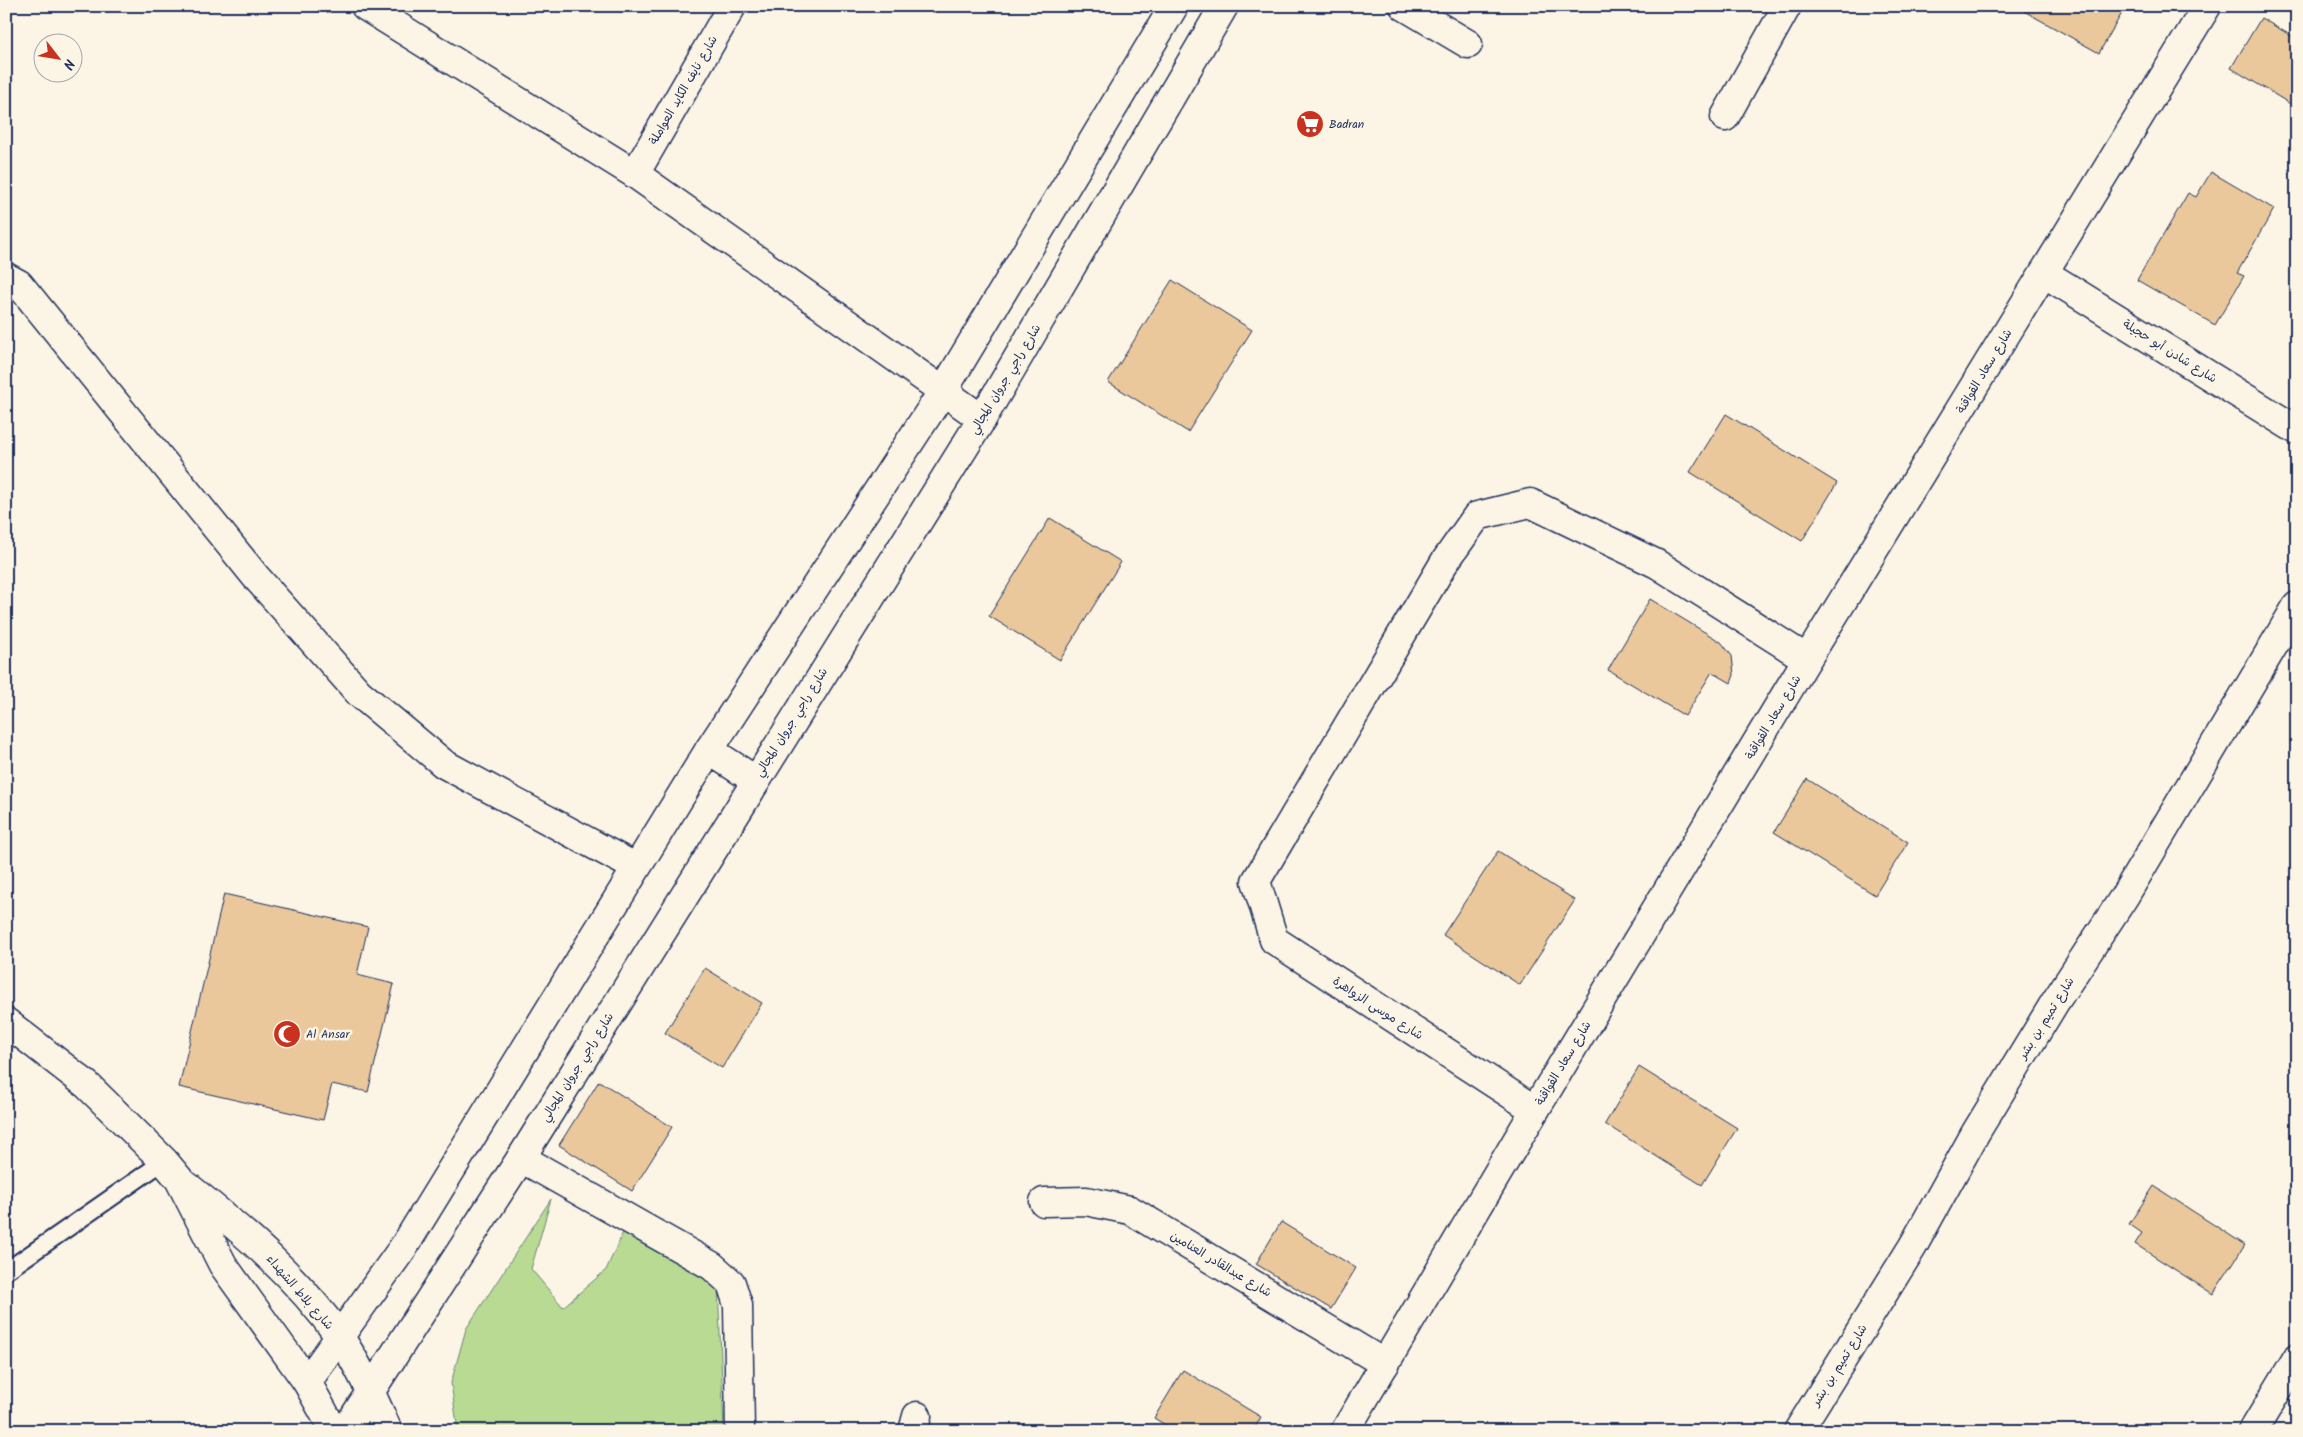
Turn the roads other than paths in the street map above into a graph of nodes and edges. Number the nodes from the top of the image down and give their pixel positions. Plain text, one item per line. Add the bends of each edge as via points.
1 (365, 6) edge
2 (732, 6) edge
3 (1174, 6) edge
4 (1224, 6) edge
5 (1404, 6) edge
6 (1787, 6) edge
7 (2207, 6) edge
8 (1468, 44) dead end
9 (1726, 117) dead end
10 (635, 174) junction
11 (2044, 273) junction
12 (6, 277) edge
13 (943, 390) junction
14 (982, 419) junction
15 (2297, 430) edge
16 (2297, 606) edge
17 (1808, 659) junction
18 (709, 750) junction
19 (755, 780) junction
20 (635, 867) junction
21 (6, 1022) edge
22 (1535, 1110) junction
23 (521, 1158) junction
24 (172, 1170) junction
25 (1044, 1202) dead end
26 (6, 1271) edge
27 (339, 1337) junction
28 (2297, 1358) edge
29 (1386, 1364) junction
30 (307, 1382) junction
31 (370, 1392) junction
32 (334, 1431) edge
33 (345, 1431) edge
34 (388, 1431) edge
35 (740, 1431) edge
36 (1345, 1431) edge
37 (1798, 1431) edge
38 (2253, 1431) edge

1 - 10 street
2 - 10 street, شارع نايف الكايد العواملة
3 - 13 street
4 - 14 street, شارع راجي جروان المجالي
5 - 8 street
6 - 9 street
7 - 11 street, شارع سعاد القواقنة
10 - 13 street
11 - 15 street, شارع شادن أبو حجيلة
11 - 17 street, شارع سعاد القواقنة
12 - 20 street via 19,284 256,577 359,693 444,764
13 - 14 street
13 - 18 street
14 - 19 street, شارع راجي جروان المجالي
16 - 37 street, شارع تميم بن بشر via 2124,897 1976,1132 1913,1246
17 - 22 street, شارع سعاد القواقنة
17 - 22 street, شارع موسى الزواهرة via 1657,564 1530,503 1477,516 1444,562 1256,881 1274,940
18 - 19 street
18 - 20 street
19 - 23 street, شارع راجي جروان المجالي
20 - 27 street via 405,1245
21 - 24 street, شارع بلاط الشهداء via 87,1085
22 - 29 street, شارع سعاد القواقنة
23 - 31 street, شارع راجي جروان المجالي
23 - 35 street via 712,1266 731,1283 738,1305
24 - 26 lane
24 - 27 street, شارع بلاط الشهداء via 256,1242
24 - 30 street, شارع بلاط الشهداء via 223,1265
25 - 29 street, شارع عبدالقادر العنامين via 1086,1201 1130,1210
27 - 30 street
27 - 31 street, شارع بلاط الشهداء
28 - 38 street
29 - 36 street, شارع سعاد القواقنة
30 - 32 street, شارع بلاط الشهداء
31 - 33 street, شارع راجي جروان المجالي
31 - 34 street, شارع بلاط الشهداء

